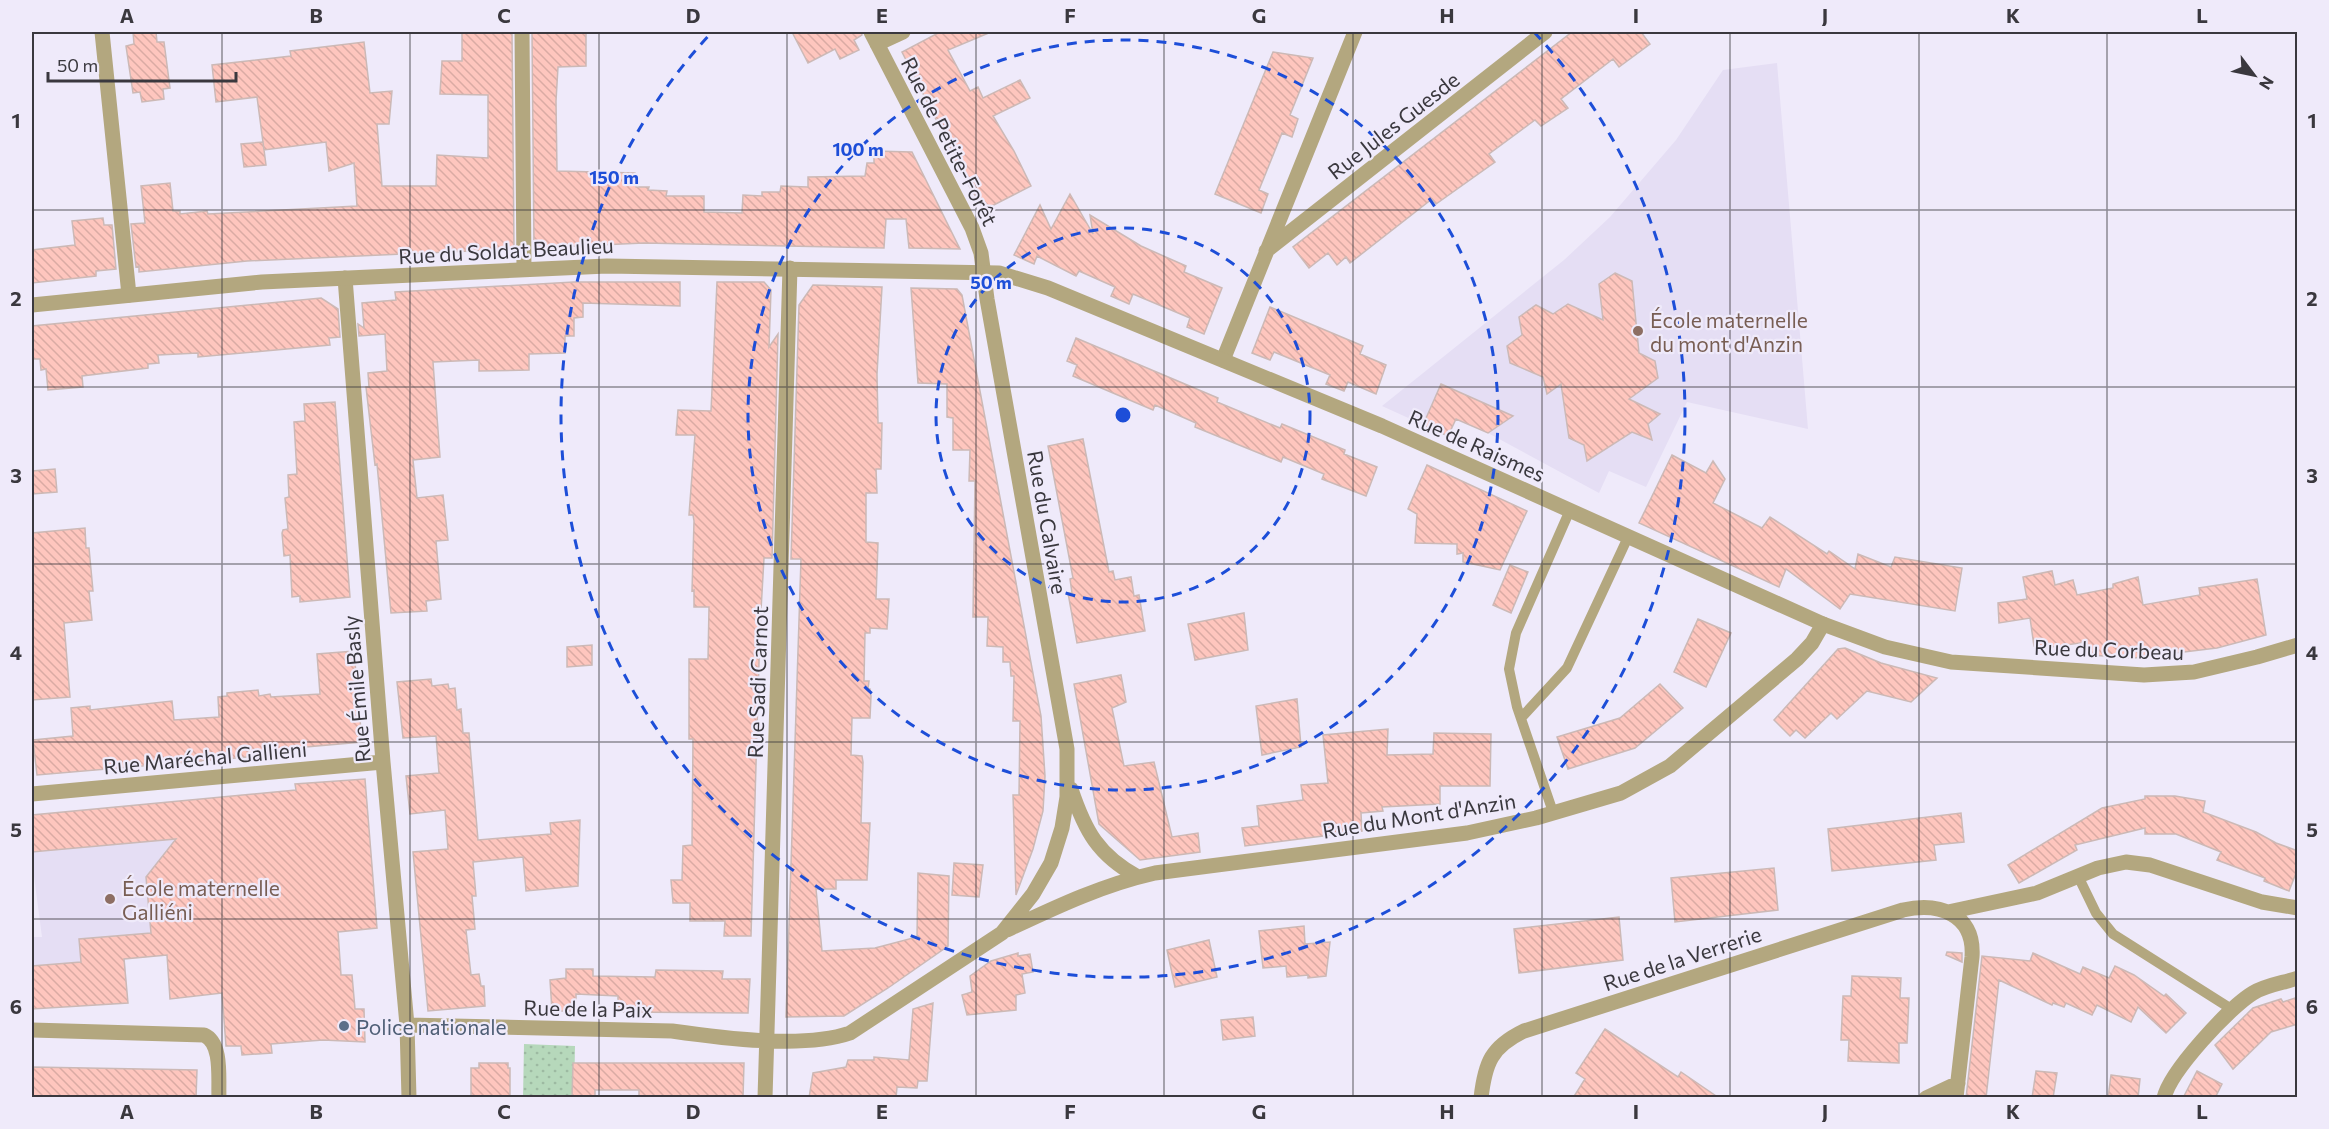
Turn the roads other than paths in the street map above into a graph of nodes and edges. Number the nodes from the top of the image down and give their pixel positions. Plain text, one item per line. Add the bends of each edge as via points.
1 (102, 32) edge
2 (522, 32) edge
3 (903, 32) edge
4 (1355, 32) edge
5 (1545, 32) edge
6 (874, 38) edge
7 (1266, 251) junction
8 (790, 268) junction
9 (524, 269) junction
10 (983, 271) junction
11 (345, 278) junction
12 (129, 295) junction
13 (32, 305) edge
14 (1223, 360) junction
15 (1570, 510) junction
16 (1629, 535) junction
17 (1823, 624) junction
18 (2298, 645) edge
19 (1951, 662) joint
20 (1521, 718) junction
21 (382, 762) junction
22 (1068, 780) junction
23 (32, 794) edge
24 (1553, 812) junction
25 (2078, 876) junction
26 (1138, 877) junction
27 (2298, 908) edge
28 (1942, 910) junction
29 (1002, 933) junction
30 (2298, 978) edge
31 (2233, 1010) junction
32 (407, 1025) junction
33 (32, 1030) edge
34 (767, 1040) junction
35 (1957, 1090) edge
36 (219, 1098) edge
37 (409, 1098) edge
38 (765, 1098) edge
39 (1481, 1098) edge
40 (1926, 1098) edge
41 (2164, 1098) edge

1 - 12 street
2 - 9 street
3 - 6 street
4 - 7 street, Rue Jules Guesde
5 - 7 street, Rue Jules Guesde
6 - 10 street, Rue de Petite-Forêt via 972,228
7 - 14 street, Rue Jules Guesde
8 - 9 street, Rue du Soldat Beaulieu via 632,265
8 - 10 street, Rue du Soldat Beaulieu
8 - 34 street, Rue Sadi Carnot
9 - 11 street, Rue du Soldat Beaulieu
10 - 14 street, Rue de Raismes via 1048,288
10 - 22 street, Rue du Calvaire via 1064,731
11 - 12 street, Rue du Soldat Beaulieu
11 - 21 street, Rue Émile Basly
12 - 13 street, Rue du Soldat Beaulieu
14 - 15 street, Rue de Raismes
15 - 16 street, Rue de Raismes
15 - 20 lane via 1511,651 1509,669
16 - 17 street, Rue de Raismes
16 - 20 lane via 1567,668
17 - 19 street, Rue de Raismes via 1885,647
17 - 24 street, Rue du Mont d'Anzin via 1797,659 1670,766 1621,793
18 - 19 street, Rue du Corbeau via 2216,668 2170,675
20 - 24 lane
21 - 23 street, Rue Maréchal Gallieni
21 - 32 street, Rue Émile Basly
22 - 26 street, Rue du Calvaire via 1077,809 1096,845 1112,862
22 - 29 street, Rue du Calvaire via 1063,821 1051,863 1033,894
24 - 26 street, Rue du Mont d'Anzin via 1444,836
25 - 27 street, Rue de la Verrerie via 2111,863 2139,862 2262,903
25 - 28 street, Rue de la Verrerie via 2037,893
25 - 31 lane via 2096,913 2113,934
26 - 29 street, Rue du Mont d'Anzin via 1087,893
28 - 35 street via 1964,923 1973,947
28 - 39 street, Rue de la Verrerie via 1903,910 1524,1031 1506,1041 1490,1058
29 - 34 street, Rue du Calvaire via 850,1033 827,1040
30 - 31 street via 2260,989
31 - 41 street via 2181,1064 2168,1083
32 - 34 street, Rue de la Paix via 672,1031
32 - 37 street, Rue Émile Basly
33 - 36 street via 204,1035 212,1039 216,1050
34 - 38 street, Rue Sadi Carnot
35 - 40 street

